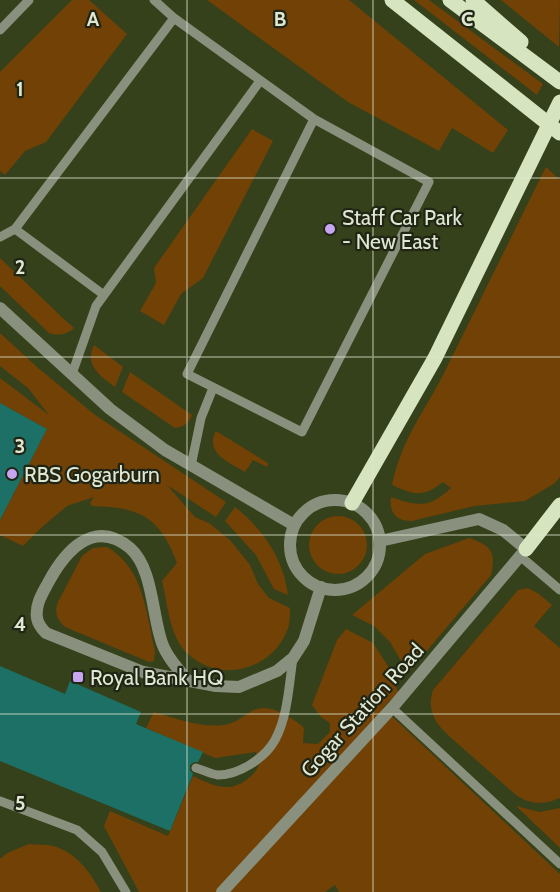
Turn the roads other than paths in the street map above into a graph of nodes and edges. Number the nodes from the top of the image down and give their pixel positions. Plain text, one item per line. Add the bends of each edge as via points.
1 (29, 0) edge
2 (154, 0) edge
3 (392, 0) edge
4 (450, 0) edge
5 (473, 0) edge
6 (174, 18) junction
7 (0, 30) edge
8 (560, 76) edge
9 (260, 81) junction
10 (560, 82) edge
11 (560, 102) edge
12 (314, 119) junction
13 (560, 133) edge
14 (15, 229) junction
15 (0, 237) edge
16 (104, 295) junction
17 (0, 308) edge
18 (72, 374) junction
19 (213, 388) junction
20 (190, 466) junction
21 (352, 503) junction
22 (560, 505) edge
23 (294, 525) junction
24 (380, 541) junction
25 (523, 553) junction
26 (321, 588) junction
27 (560, 590) edge
28 (293, 658) junction
29 (188, 681) junction
30 (392, 708) junction
31 (196, 768) dead end
32 (0, 801) edge
33 (560, 864) edge
34 (126, 892) edge
35 (222, 892) edge

1 - 7 lane
2 - 6 lane
3 - 13 main road
4 - 10 main road
5 - 8 main road
6 - 9 lane
6 - 14 lane
9 - 12 lane
9 - 16 lane
11 - 21 main road via 435,358
12 - 19 lane via 187,374
12 - 19 lane via 429,182 302,432
14 - 15 lane
14 - 16 lane
16 - 18 lane via 96,306
17 - 18 street
18 - 20 street via 110,409
19 - 20 lane via 201,418
20 - 23 street
21 - 23 street via 332,500 312,506
21 - 24 street via 371,518
22 - 25 main road
23 - 26 street via 290,539 296,567
24 - 25 street via 478,519 502,530
24 - 26 street via 376,564 361,581 351,587
25 - 27 lane
25 - 30 street, Gogar Station Road
26 - 28 street via 304,641
28 - 29 street via 277,671 239,687
28 - 31 lane via 275,740 243,769 217,775
29 - 29 street via 143,672 46,633 37,620 38,603 70,549 97,537 107,537 129,548 143,569 162,644
30 - 33 lane
30 - 35 street, Gogar Station Road
32 - 34 lane via 77,830 102,852

